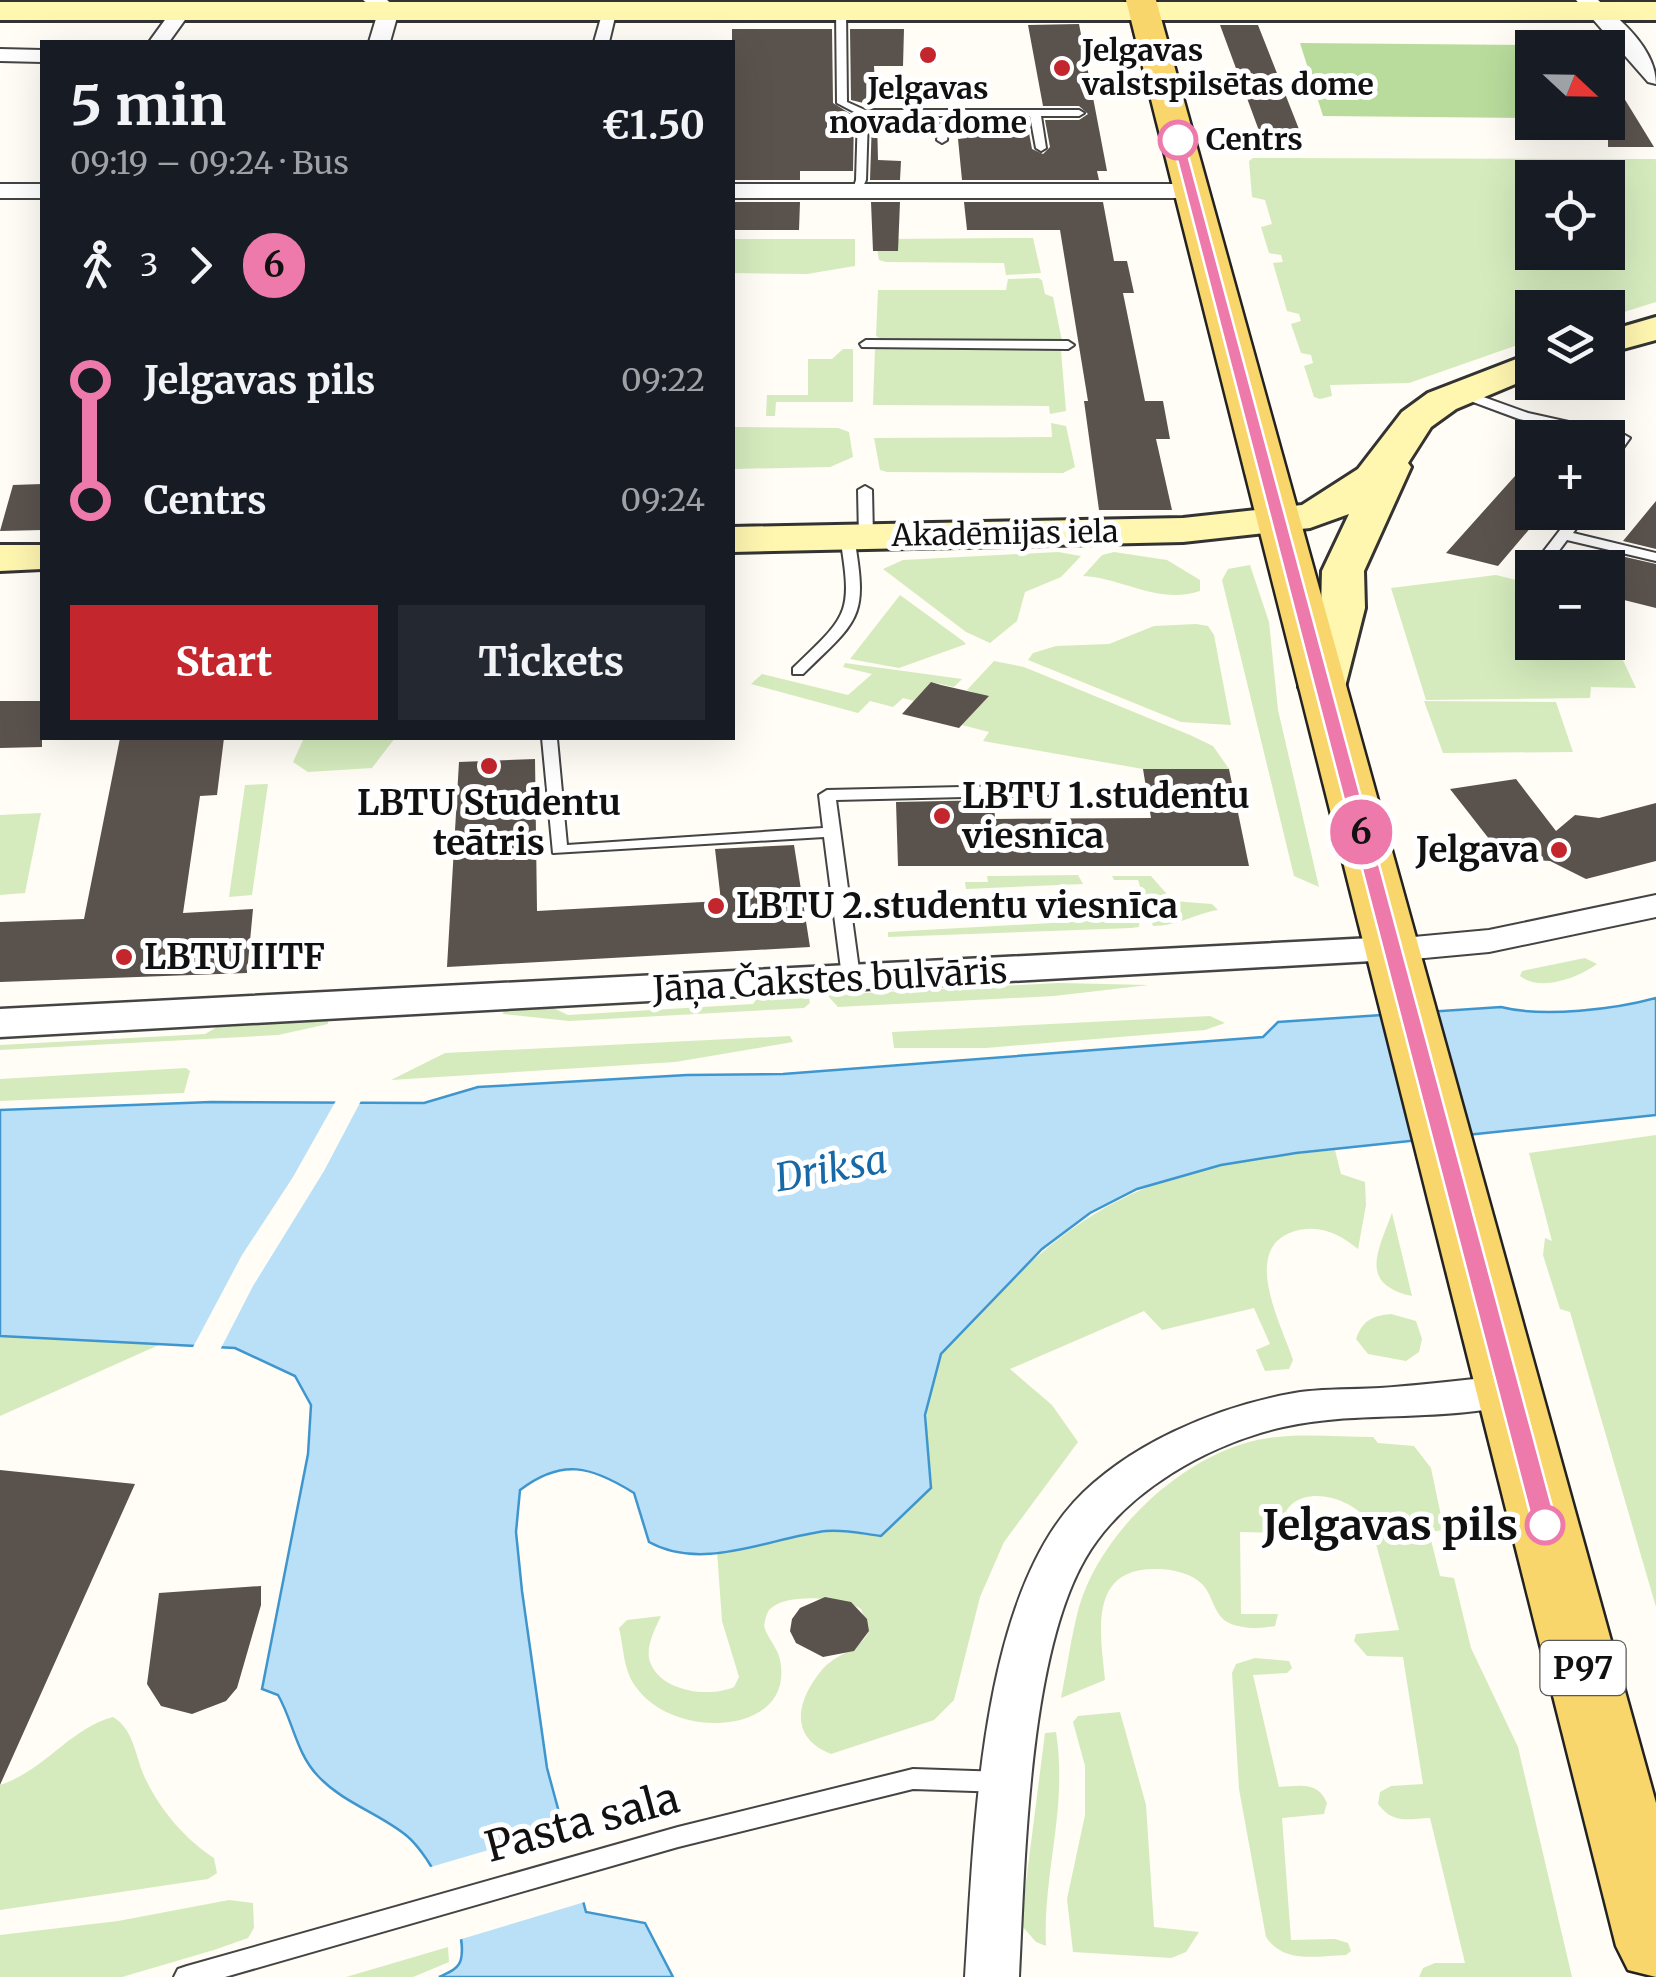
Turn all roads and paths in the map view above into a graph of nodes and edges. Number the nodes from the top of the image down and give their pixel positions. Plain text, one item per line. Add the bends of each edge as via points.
1 (129, 5) edge
2 (292, 5) edge
3 (381, 5) edge
4 (738, 5) edge
5 (917, 5) edge
6 (1142, 5) edge
7 (1354, 5) edge
8 (1593, 6) edge
9 (619, 9) edge
10 (182, 10) junction
11 (842, 10) junction
12 (0, 11) edge
13 (1656, 12) edge
14 (160, 40) edge
15 (380, 40) edge
16 (603, 40) edge
17 (10, 55) edge
18 (40, 56) edge
19 (0, 72) edge
20 (1656, 77) edge
21 (924, 113) junction
22 (1036, 113) junction
23 (1079, 113) dead end
24 (863, 114) junction
25 (942, 140) dead end
26 (1041, 148) dead end
27 (735, 190) edge
28 (0, 191) edge
29 (40, 191) edge
30 (856, 191) junction
31 (1191, 191) junction
32 (866, 344) dead end
33 (1068, 345) dead end
34 (1515, 371) edge
35 (1461, 393) junction
36 (1542, 420) edge
37 (1396, 452) junction
38 (865, 490) dead end
39 (1278, 522) junction
40 (1568, 530) edge
41 (1564, 535) junction
42 (856, 537) junction
43 (735, 540) edge
44 (1552, 550) edge
45 (40, 556) edge
46 (0, 558) edge
47 (1656, 558) edge
48 (798, 671) dead end
49 (1322, 687) junction
50 (549, 740) edge
51 (1048, 790) dead end
52 (831, 832) junction
53 (1656, 906) edge
54 (1392, 950) junction
55 (852, 977) junction
56 (0, 1023) edge
57 (1509, 1390) junction
58 (1004, 1782) junction
59 (1656, 1946) edge
60 (187, 1977) edge
61 (992, 1977) edge

1 - 10 main road
1 - 12 main road
2 - 3 main road
2 - 10 main road
3 - 9 main road
3 - 15 street
4 - 9 main road
4 - 11 main road
5 - 6 main road
5 - 11 main road
6 - 7 main road
6 - 31 main road, P97
7 - 8 main road
8 - 13 main road
8 - 20 street
9 - 16 street
10 - 14 street
11 - 24 lane via 842,103
17 - 18 street
17 - 19 street
21 - 22 lane
21 - 24 lane
21 - 25 lane via 923,121 943,128
22 - 23 lane
22 - 26 lane
24 - 30 lane
27 - 30 street
28 - 29 street
30 - 31 street
31 - 39 main road, P97
32 - 33 lane
34 - 35 main road
35 - 36 lane
35 - 37 main road via 1416,420
37 - 39 main road, Akadēmijas iela via 1336,505
37 - 49 main road via 1347,556 1343,608
38 - 42 lane
39 - 42 main road, Akadēmijas iela
39 - 49 main road, P97
40 - 41 lane
41 - 44 lane
41 - 47 lane
42 - 43 main road, Akadēmijas iela
42 - 48 lane via 853,618
45 - 46 main road
49 - 54 main road, P97
50 - 52 lane via 559,850
51 - 52 lane via 827,794
52 - 55 lane
53 - 54 street, Jāņa Čakstes bulvāris via 1489,941
54 - 55 street, Jāņa Čakstes bulvāris
54 - 57 main road, P97
55 - 56 street, Jāņa Čakstes bulvāris
57 - 58 street via 1277,1412 1202,1440 1136,1476 1088,1517 1055,1567 1033,1637
57 - 59 main road, P97
58 - 60 lane, Pasta sala via 913,1779 678,1837
58 - 61 street

